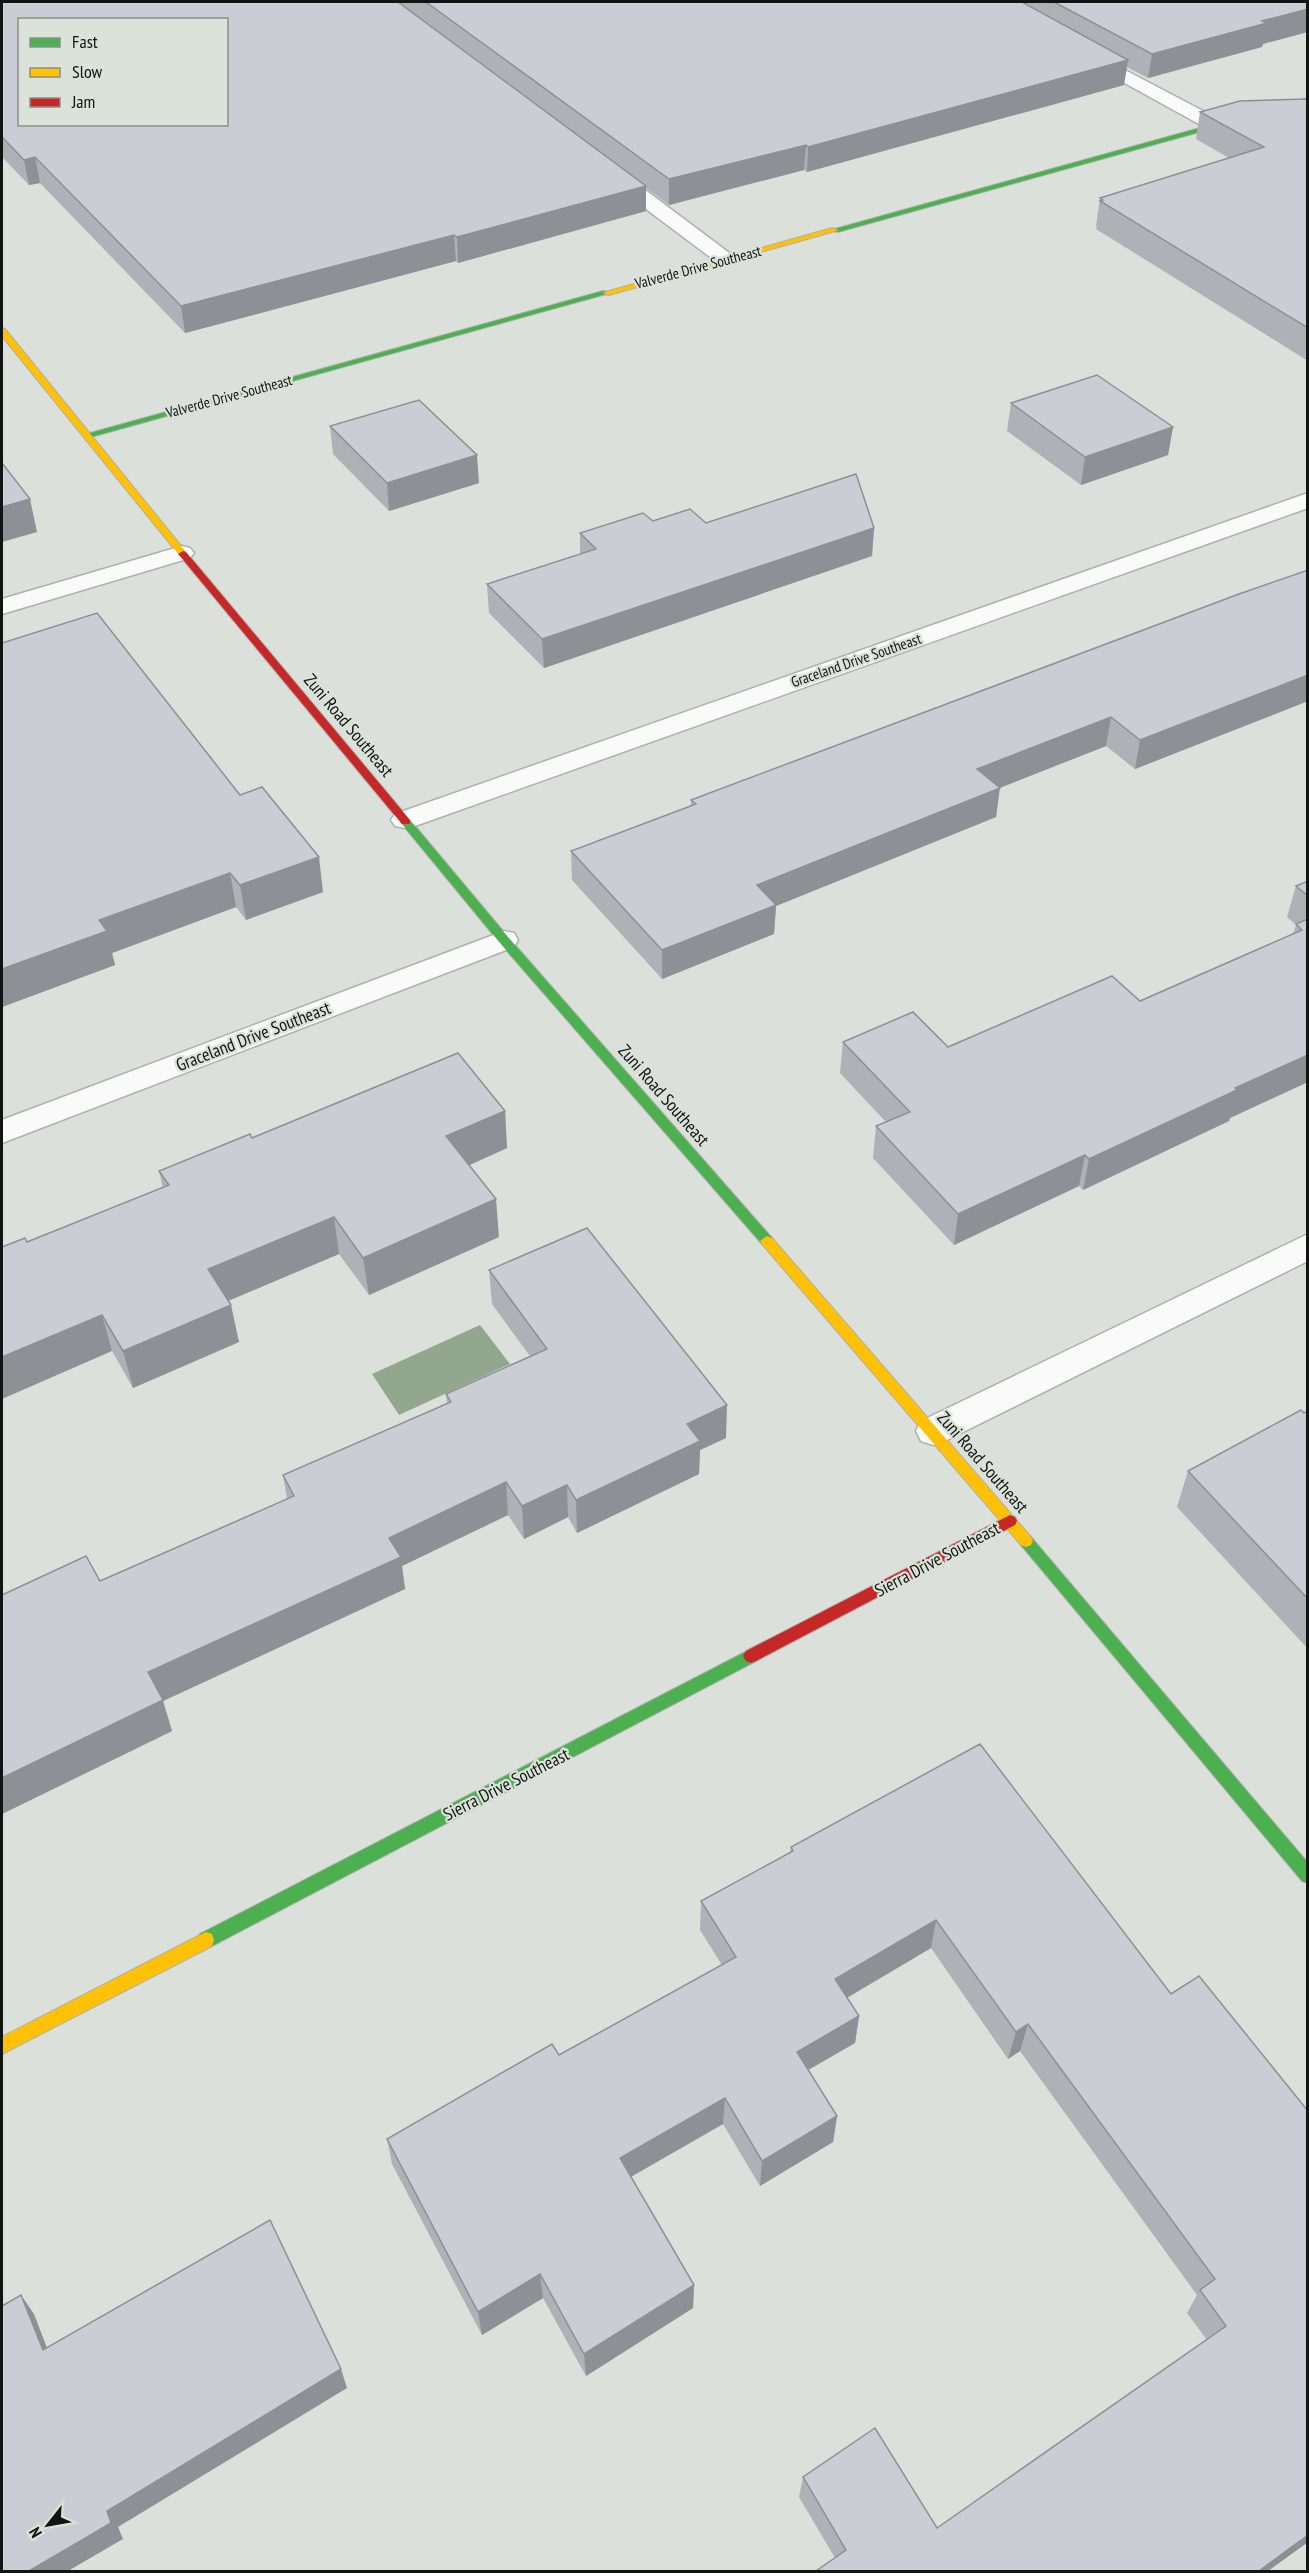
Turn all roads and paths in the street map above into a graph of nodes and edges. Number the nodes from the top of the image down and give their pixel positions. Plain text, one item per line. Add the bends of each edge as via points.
1 (1071, 46) edge
2 (1308, 100) edge
3 (1215, 125) junction
4 (596, 163) edge
5 (725, 259) junction
6 (2, 331) edge
7 (88, 435) junction
8 (1308, 500) edge
9 (182, 553) junction
10 (2, 607) edge
11 (405, 820) junction
12 (504, 940) junction
13 (2, 1132) edge
14 (1308, 1246) edge
15 (933, 1431) junction
16 (1010, 1521) junction
17 (1308, 1876) edge
18 (2, 2046) edge

1 - 3 street
2 - 3 street, Valverde Drive Southeast
3 - 5 street, Valverde Drive Southeast
4 - 5 street
5 - 7 street, Valverde Drive Southeast
6 - 7 street, Zuni Road Southeast
7 - 9 street, Zuni Road Southeast
8 - 11 street, Graceland Drive Southeast
9 - 10 street
9 - 11 street, Zuni Road Southeast
11 - 12 street, Zuni Road Southeast
12 - 13 street, Graceland Drive Southeast
12 - 15 street, Zuni Road Southeast
14 - 15 street
15 - 16 street, Zuni Road Southeast
16 - 17 street, Zuni Road Southeast
16 - 18 street, Sierra Drive Southeast

